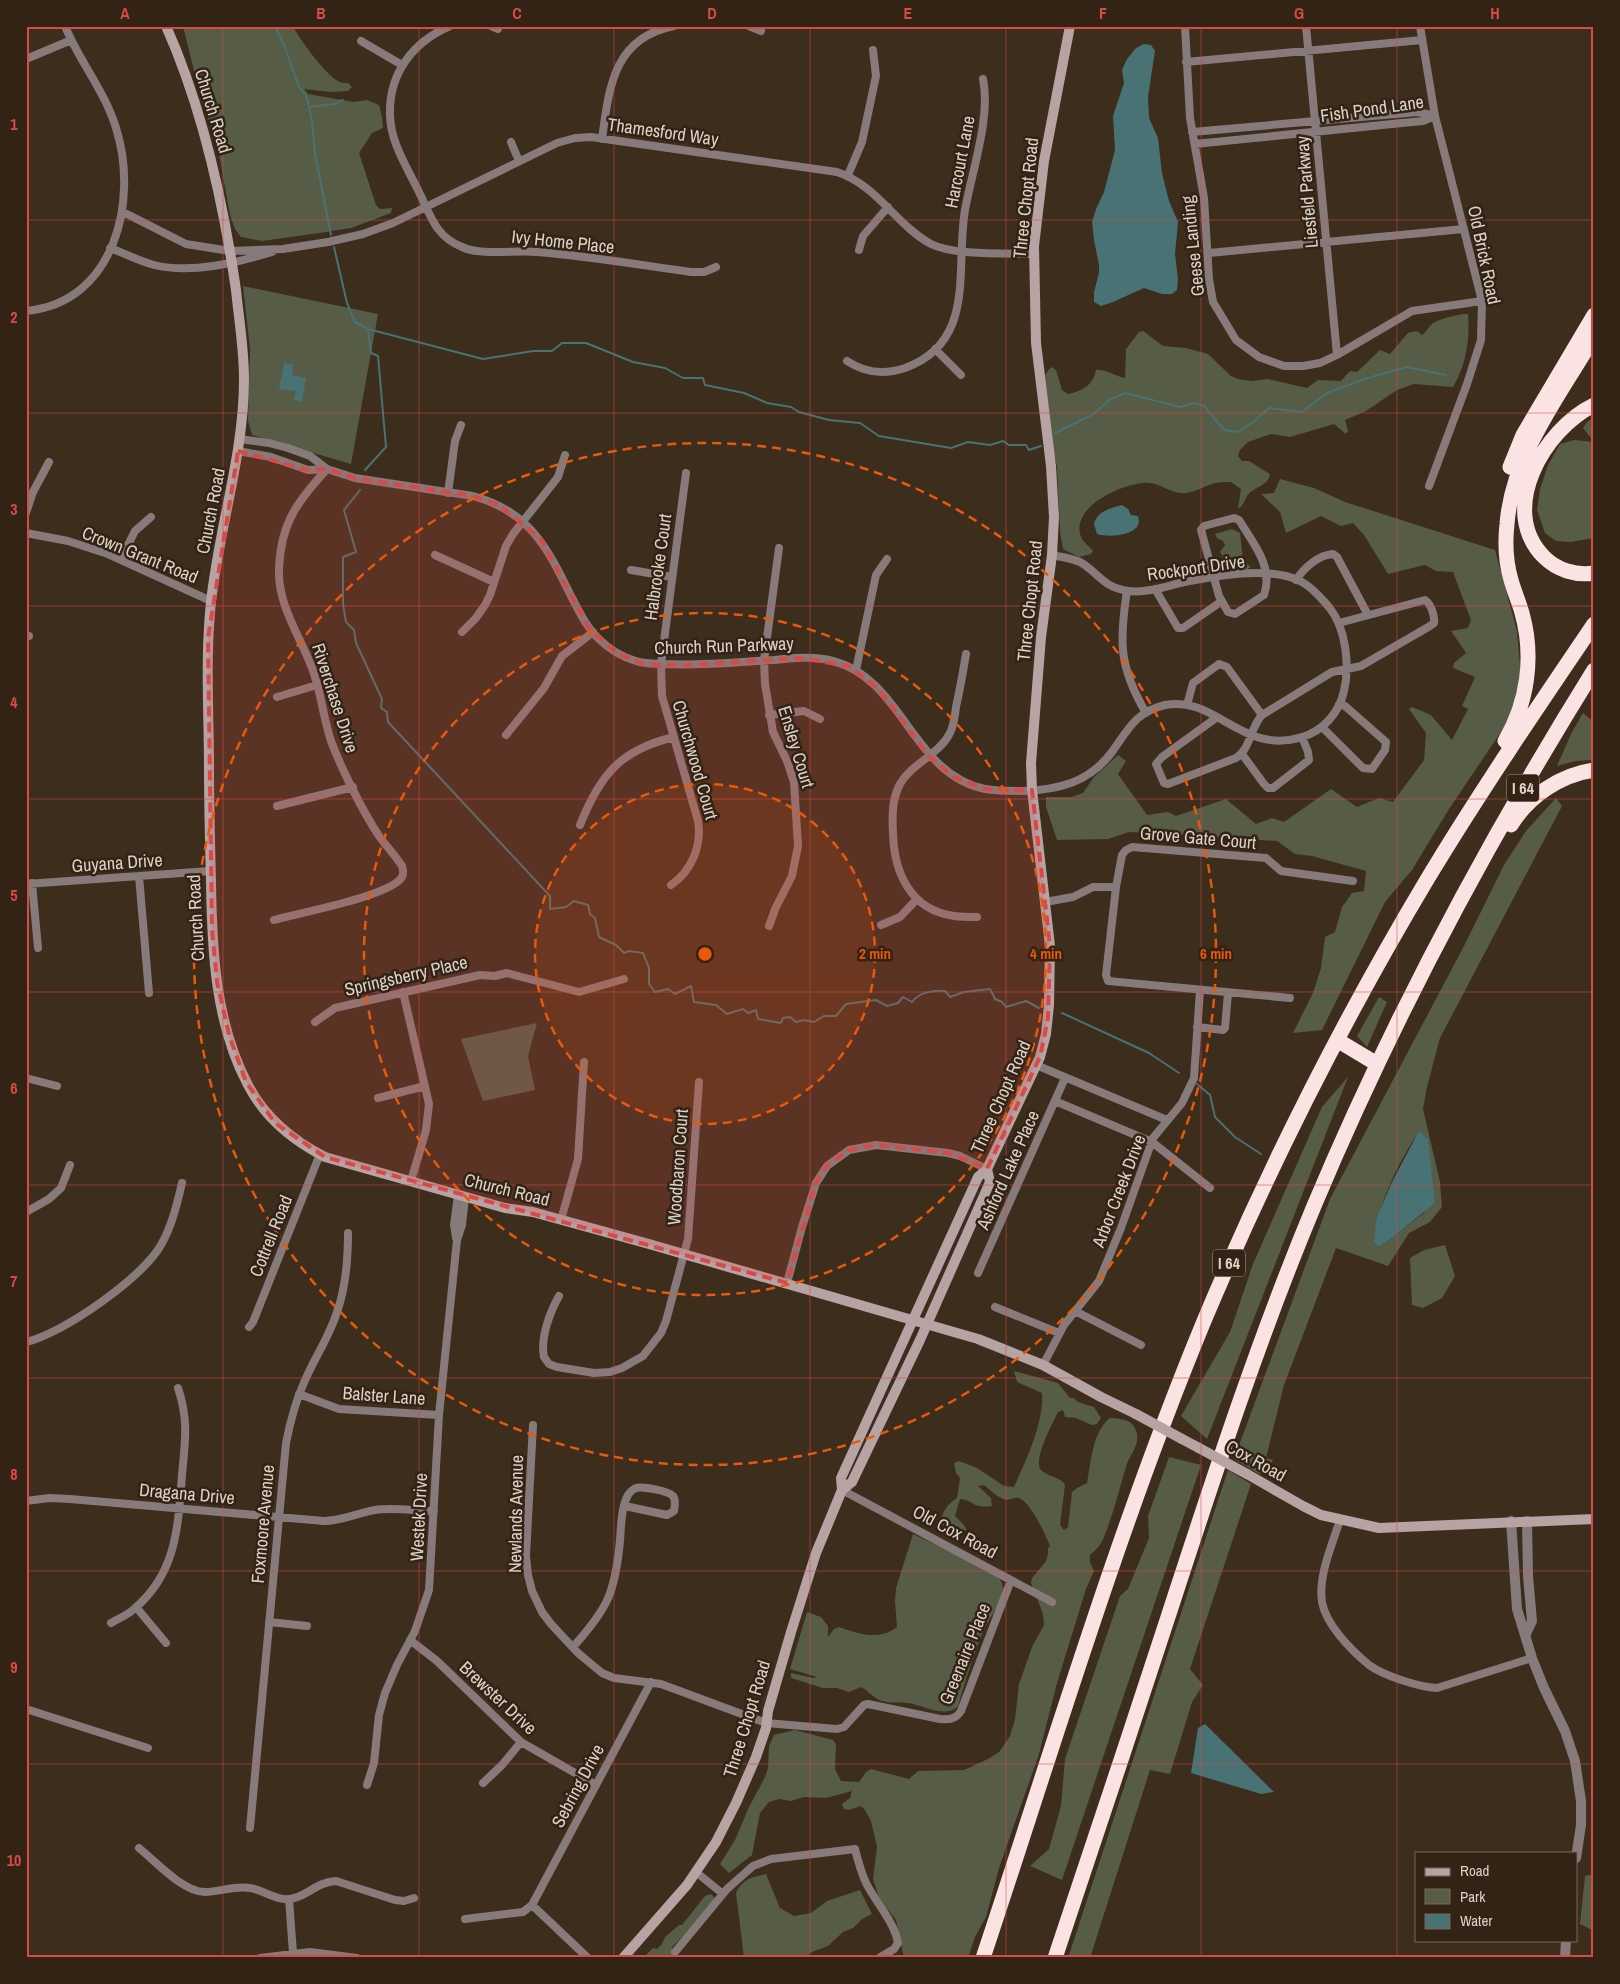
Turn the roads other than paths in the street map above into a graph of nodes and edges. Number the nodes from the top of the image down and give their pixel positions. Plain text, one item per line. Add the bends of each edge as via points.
1 (65, 26) edge
2 (166, 26) edge
3 (450, 26) edge
4 (674, 26) edge
5 (749, 26) edge
6 (1070, 26) edge
7 (1185, 26) edge
8 (1306, 26) edge
9 (1420, 26) edge
10 (761, 31) dead end
11 (1422, 40) junction
12 (361, 41) dead end
13 (72, 43) junction
14 (873, 50) dead end
15 (1309, 51) junction
16 (26, 60) edge
17 (1186, 62) junction
18 (402, 65) junction
19 (982, 79) dead end
20 (1434, 116) junction
21 (1316, 122) junction
22 (1192, 132) junction
23 (1317, 132) junction
24 (602, 139) junction
25 (510, 142) dead end
26 (1195, 144) junction
27 (520, 161) junction
28 (848, 176) junction
29 (426, 206) junction
30 (888, 207) junction
31 (122, 212) junction
32 (1464, 229) junction
33 (1326, 242) junction
34 (110, 248) junction
35 (283, 249) junction
36 (859, 250) dead end
37 (961, 250) junction
38 (230, 251) junction
39 (1209, 253) junction
40 (1034, 254) junction
41 (232, 264) junction
42 (716, 267) dead end
43 (1482, 301) junction
44 (26, 311) edge
45 (1594, 315) edge
46 (1594, 337) edge
47 (936, 349) junction
48 (1337, 355) junction
49 (847, 361) dead end
50 (961, 375) dead end
51 (1594, 405) edge
52 (461, 425) dead end
53 (240, 439) junction
54 (238, 452) junction
55 (565, 455) dead end
56 (49, 462) dead end
57 (327, 469) junction
58 (686, 473) dead end
59 (1429, 486) dead end
60 (448, 493) junction
61 (26, 513) edge
62 (151, 517) dead end
63 (523, 522) junction
64 (26, 533) edge
65 (779, 548) dead end
66 (435, 555) dead end
67 (1052, 555) junction
68 (121, 559) junction
69 (887, 559) dead end
70 (631, 570) dead end
71 (1594, 573) edge
72 (1267, 574) junction
73 (672, 576) junction
74 (1215, 577) junction
75 (1510, 578) junction
76 (1296, 580) junction
77 (494, 582) junction
78 (1155, 588) junction
79 (1127, 591) junction
80 (211, 601) junction
81 (1222, 602) junction
82 (1368, 615) junction
83 (1338, 623) junction
84 (1594, 624) edge
85 (462, 632) dead end
86 (593, 632) junction
87 (966, 654) dead end
88 (764, 660) junction
89 (660, 664) junction
90 (856, 670) junction
91 (1346, 670) junction
92 (1594, 670) edge
93 (317, 685) junction
94 (277, 697) dead end
95 (1339, 704) junction
96 (1187, 705) junction
97 (1146, 713) junction
98 (768, 715) junction
99 (1262, 715) junction
100 (1216, 718) junction
101 (820, 719) dead end
102 (1322, 727) junction
103 (506, 735) dead end
104 (1252, 736) junction
105 (674, 737) junction
106 (1302, 737) junction
107 (1242, 754) junction
108 (929, 756) junction
109 (1594, 770) edge
110 (353, 787) junction
111 (1032, 790) junction
112 (277, 806) dead end
113 (1462, 824) junction
114 (580, 825) dead end
115 (210, 871) junction
116 (138, 876) junction
117 (1353, 881) dead end
118 (29, 884) edge
119 (671, 885) dead end
120 (1116, 887) junction
121 (917, 899) junction
122 (1045, 902) junction
123 (1456, 907) junction
124 (977, 917) dead end
125 (274, 920) dead end
126 (881, 925) dead end
127 (769, 926) dead end
128 (38, 948) dead end
129 (624, 979) dead end
130 (1200, 990) junction
131 (404, 992) junction
132 (149, 993) dead end
133 (1228, 993) junction
134 (1290, 998) dead end
135 (315, 1022) dead end
136 (1197, 1027) junction
137 (1337, 1040) junction
138 (584, 1062) dead end
139 (1377, 1064) junction
140 (1036, 1065) junction
141 (26, 1078) edge
142 (1065, 1078) junction
143 (699, 1082) dead end
144 (56, 1086) dead end
145 (425, 1086) junction
146 (378, 1098) dead end
147 (1055, 1101) junction
148 (1167, 1120) junction
149 (1152, 1142) junction
150 (320, 1154) junction
151 (70, 1165) dead end
152 (987, 1169) junction
153 (411, 1181) junction
154 (182, 1183) dead end
155 (1210, 1188) dead end
156 (462, 1196) junction
157 (26, 1212) edge
158 (561, 1220) junction
159 (348, 1233) dead end
160 (685, 1254) junction
161 (978, 1274) dead end
162 (787, 1284) junction
163 (559, 1296) dead end
164 (995, 1307) dead end
165 (1075, 1311) junction
166 (913, 1321) junction
167 (926, 1325) junction
168 (248, 1328) dead end
169 (1059, 1333) junction
170 (26, 1342) edge
171 (1141, 1345) dead end
172 (1043, 1365) junction
173 (178, 1388) dead end
174 (299, 1394) junction
175 (439, 1415) junction
176 (533, 1425) dead end
177 (842, 1490) junction
178 (26, 1501) edge
179 (625, 1506) junction
180 (180, 1509) junction
181 (434, 1511) junction
182 (278, 1518) junction
183 (1594, 1519) edge
184 (1340, 1520) junction
185 (1527, 1521) junction
186 (1511, 1522) junction
187 (1011, 1580) junction
188 (1052, 1602) dead end
189 (136, 1607) junction
190 (269, 1622) junction
191 (111, 1623) dead end
192 (307, 1626) dead end
193 (1526, 1634) junction
194 (410, 1640) junction
195 (166, 1643) dead end
196 (573, 1647) junction
197 (1532, 1658) junction
198 (652, 1682) junction
199 (26, 1709) edge
200 (766, 1723) junction
201 (521, 1742) junction
202 (148, 1748) dead end
203 (483, 1783) dead end
204 (367, 1785) dead end
205 (596, 1785) junction
206 (250, 1828) dead end
207 (139, 1848) dead end
208 (1577, 1852) edge
209 (696, 1872) junction
210 (723, 1894) junction
211 (414, 1898) dead end
212 (289, 1899) junction
213 (532, 1905) junction
214 (465, 1919) dead end
215 (1566, 1942) edge
216 (675, 1952) dead end
217 (293, 1953) junction
218 (260, 1958) edge
219 (357, 1958) edge
220 (588, 1958) edge
221 (623, 1958) edge
222 (880, 1958) edge
223 (983, 1958) edge
224 (1055, 1958) edge
225 (1565, 1958) edge

1 - 13 street
2 - 38 main road, Church Road via 199,116
3 - 18 street, Ivy Home Place via 419,44
4 - 24 street via 648,36 621,61 609,92
5 - 10 street
6 - 40 main road, Three Chopt Road via 1044,161
7 - 17 street, Geese Landing
8 - 15 street, Liesfeld Parkway
9 - 11 street, Old Brick Road
11 - 15 street
11 - 20 street, Old Brick Road
12 - 18 street
13 - 16 street via 69,41
13 - 31 street via 116,126 124,167
14 - 28 street via 877,71 864,134
15 - 17 street
15 - 21 street, Liesfeld Parkway
17 - 22 street, Geese Landing
18 - 29 street, Ivy Home Place via 391,98 392,130
19 - 37 street, Harcourt Lane via 986,104 965,210
20 - 21 street, Fish Pond Lane via 1418,112
20 - 23 street, Fish Pond Lane via 1423,121
20 - 32 street, Old Brick Road
21 - 22 street, Fish Pond Lane
21 - 23 street, Liesfeld Parkway
22 - 26 street, Geese Landing
23 - 26 street, Fish Pond Lane
23 - 33 street, Liesfeld Parkway
24 - 27 street, Thamesford Way via 565,140
24 - 28 street, Thamesford Way via 821,168
25 - 27 street
26 - 39 street, Geese Landing
27 - 29 street, Thamesford Way
28 - 30 street, Thamesford Way via 873,192
29 - 35 street, Thamesford Way via 363,234
29 - 42 street, Ivy Home Place via 442,234 459,247 471,250 534,252 691,272 704,272
30 - 36 street via 868,228
30 - 37 street, Thamesford Way via 932,244
31 - 34 street
31 - 38 street, Thamesford Way via 186,244
32 - 33 street
32 - 43 street, Old Brick Road
33 - 39 street
33 - 48 street, Liesfeld Parkway
34 - 41 street, Thamesford Way via 154,265
34 - 44 street via 89,282 75,295 51,307
35 - 38 street, Thamesford Way
35 - 41 street, Thamesford Way
37 - 40 street, Thamesford Way
37 - 47 street, Harcourt Lane via 959,307 952,328
38 - 41 main road, Church Road
39 - 48 street, Geese Landing via 1212,302 1236,340 1259,357 1284,366 1320,363
40 - 67 main road, Three Chopt Road via 1036,342 1053,494
41 - 53 main road, Church Road via 243,351
43 - 48 street, Geese Landing via 1412,311
43 - 59 street, Old Brick Road via 1481,340
45 - 75 highway via 1523,435 1510,465 1501,522 1502,544
46 - 75 highway via 1531,443 1518,472 1510,497 1507,523
47 - 49 street, Harcourt Lane via 912,365 889,371 866,371
47 - 50 street
51 - 71 highway via 1571,419 1547,444 1532,474 1526,512 1530,538 1548,561 1567,571
52 - 60 street via 455,441
53 - 54 main road, Church Road
53 - 57 street, Church Run Parkway via 288,448 310,456
54 - 57 street, Church Run Parkway via 271,457 308,470
54 - 80 main road, Church Road
55 - 63 street via 558,476
56 - 61 street
57 - 60 street, Church Run Parkway via 355,478
57 - 93 street, Riverchase Drive via 303,496 290,518 283,537 279,570 283,598
58 - 73 street, Halbrooke Court
60 - 63 street, Church Run Parkway via 488,500
62 - 68 street via 135,531
63 - 77 street via 506,546
63 - 86 street, Church Run Parkway via 541,539 581,616
64 - 68 street, Crown Grant Road via 68,541
65 - 88 street, Ensley Court
66 - 77 street
67 - 79 street, Rockport Drive via 1074,559 1106,583
67 - 111 main road, Three Chopt Road via 1041,637 1032,745
68 - 80 street, Crown Grant Road
69 - 90 street via 876,575
70 - 73 street
72 - 74 street, Rockport Drive
72 - 74 street via 1264,562 1239,520 1234,518 1204,526 1201,530
72 - 76 street, Rockport Drive
72 - 81 street via 1264,595 1238,613 1228,612
73 - 89 street, Halbrooke Court
74 - 78 street, Rockport Drive
74 - 81 street
75 - 113 highway via 1522,614 1527,643 1524,695 1514,726 1476,786
76 - 82 street via 1306,566 1333,554
76 - 83 street, Rockport Drive via 1316,593
77 - 85 street via 485,605
78 - 79 street, Rockport Drive
78 - 81 street via 1178,628 1184,628
79 - 97 street via 1122,632 1123,659 1130,682
80 - 115 main road, Church Road via 208,653
82 - 83 street
82 - 91 street via 1425,600 1434,622 1362,666
83 - 91 street, Rockport Drive
84 - 113 highway, I 64
86 - 89 street, Church Run Parkway via 607,646 630,659 644,664
86 - 103 street via 562,656 544,688
87 - 108 street via 951,732
88 - 89 street, Church Run Parkway
88 - 90 street, Church Run Parkway via 816,658
88 - 98 street, Ensley Court
89 - 105 street, Churchwood Court via 662,696
90 - 108 street, Church Run Parkway via 878,688
91 - 95 street, Rockport Drive
91 - 99 street via 1332,672
92 - 123 highway, I 64
93 - 94 street
93 - 110 street, Riverchase Drive via 331,739
95 - 102 street, Rockport Drive
95 - 102 street via 1386,742 1385,750 1372,769 1364,768
96 - 97 street, Rockport Drive via 1163,706
96 - 99 street via 1193,683 1219,664 1227,667
96 - 100 street, Rockport Drive via 1196,706
97 - 111 street, Rockport Drive via 1135,719 1110,755 1086,776 1057,788
98 - 101 street via 804,711
98 - 127 street, Ensley Court via 794,782 798,833 794,869
99 - 104 street
100 - 104 street, Rockport Drive
100 - 107 street via 1156,764 1164,782 1168,784
102 - 106 street, Rockport Drive
104 - 106 street, Rockport Drive via 1275,742
104 - 107 street
105 - 114 street via 645,746 618,763 597,788
105 - 119 street, Churchwood Court via 700,837 685,873
106 - 107 street via 1309,760 1273,788 1264,784
108 - 111 street, Church Run Parkway via 954,777 972,785 998,790
108 - 121 street via 905,777 892,810 896,862 903,881
109 - 123 highway via 1556,782 1529,802 1516,816
110 - 112 street
110 - 125 street, Riverchase Drive via 379,836 402,866 402,877 371,895
111 - 122 main road, Three Chopt Road
113 - 137 highway, I 64 via 1393,938
115 - 116 street, Guyana Drive
115 - 150 main road, Church Road via 217,982 238,1063 266,1113 288,1134
116 - 118 street, Guyana Drive
116 - 132 street
117 - 120 street, Grove Gate Court via 1281,871 1266,858 1132,847 1126,850 1120,864
118 - 128 street
120 - 122 street via 1092,887 1073,897
120 - 130 street via 1108,981
121 - 124 street via 945,914
121 - 126 street via 900,917
122 - 140 main road, Three Chopt Road via 1050,946 1050,1005 1046,1034
123 - 139 highway, I 64
129 - 131 street, Springsberry Place via 579,992 507,973 474,976
130 - 133 street
130 - 136 street, Arbor Creek Drive
131 - 135 street, Springsberry Place via 335,1008
131 - 145 street
133 - 134 street
133 - 136 street via 1223,1030
136 - 148 street, Arbor Creek Drive via 1194,1078 1182,1102
137 - 139 highway
137 - 223 highway, I 64 via 1257,1203 1204,1324 1134,1502
138 - 158 street via 578,1159
139 - 224 highway, I 64 via 1313,1209 1244,1390
140 - 142 street
140 - 152 main road, Three Chopt Road
141 - 144 street
142 - 147 street, Ashford Lake Place
142 - 148 street
143 - 160 street, Woodbaron Court via 691,1220
145 - 146 street
145 - 153 street via 428,1104 426,1130
147 - 149 street
147 - 161 street, Ashford Lake Place
148 - 149 street, Arbor Creek Drive
149 - 155 street
149 - 165 street, Arbor Creek Drive via 1099,1281
150 - 153 main road, Church Road
150 - 168 street, Cottrell Road
151 - 157 street via 61,1188
152 - 162 street via 948,1153 876,1145 849,1150 827,1166 816,1183
152 - 166 main road, Three Chopt Road via 978,1177
152 - 167 main road, Three Chopt Road via 990,1182
153 - 156 main road, Church Road
154 - 170 street via 171,1224 162,1243 141,1271 57,1330
156 - 158 main road, Church Road
156 - 175 street, Westek Drive via 454,1225 457,1240
158 - 160 main road, Church Road
159 - 174 street, Foxmoore Avenue via 346,1276 338,1311
160 - 162 main road, Church Road
160 - 163 street, Woodbaron Court via 661,1333 643,1356 622,1368 594,1373 546,1362 543,1353 549,1316
162 - 166 main road, Church Road
164 - 169 street
165 - 169 street, Arbor Creek Drive
165 - 171 street
166 - 167 main road, Church Road
166 - 177 main road, Three Chopt Road via 841,1478
167 - 172 main road, Cox Road via 978,1339
167 - 177 main road, Three Chopt Road via 852,1482
169 - 172 street, Arbor Creek Drive
172 - 184 main road, Cox Road, bridge via 1303,1506
173 - 180 street via 185,1407 186,1431
174 - 175 street, Balster Lane via 339,1409
174 - 182 street, Foxmoore Avenue via 286,1443
175 - 181 street, Westek Drive
176 - 196 street, Newlands Avenue via 526,1556 528,1575 542,1612
177 - 187 street, Old Cox Road
177 - 200 main road, Three Chopt Road via 816,1554
178 - 180 street, Dragana Drive via 70,1499
179 - 179 street via 628,1495 640,1487 668,1492 676,1504 674,1511 667,1515
179 - 196 street via 612,1591 598,1618
180 - 182 street, Dragana Drive
180 - 189 street via 168,1565
181 - 182 street, Dragana Drive via 383,1510 335,1521
181 - 194 street, Westek Drive via 429,1590
182 - 190 street, Foxmoore Avenue
183 - 185 main road, Cox Road
184 - 186 main road, Cox Road via 1393,1529
184 - 197 street via 1328,1557 1322,1600 1333,1628 1370,1665 1409,1682 1437,1688
185 - 186 main road, Cox Road
185 - 193 street via 1532,1621
186 - 193 street via 1517,1609
187 - 188 street, Old Cox Road
187 - 200 street, Greenaire Place via 957,1717 946,1720 868,1704 844,1727 837,1729
189 - 191 street
189 - 195 street
190 - 192 street
190 - 206 street, Foxmoore Avenue
193 - 197 street
194 - 201 street, Brewster Drive via 437,1661
194 - 204 street, Westek Drive via 382,1703 374,1763
196 - 198 street, Newlands Avenue via 602,1673 614,1678
197 - 208 street via 1575,1761 1581,1801
198 - 200 street, Newlands Avenue
198 - 205 street, Sebring Drive
199 - 202 street
200 - 209 main road, Three Chopt Road via 756,1757 736,1803 720,1836
201 - 203 street
201 - 205 street, Brewster Drive
205 - 213 street, Sebring Drive
207 - 212 street via 190,1889 207,1892 244,1887
209 - 210 street
209 - 221 main road, Three Chopt Road
210 - 216 street
210 - 222 street via 752,1866 771,1859 856,1849 866,1884 896,1934 898,1943
211 - 212 street via 395,1900 327,1881
212 - 217 street
213 - 214 street via 523,1912
213 - 220 street
215 - 225 street
217 - 218 street
217 - 219 street

